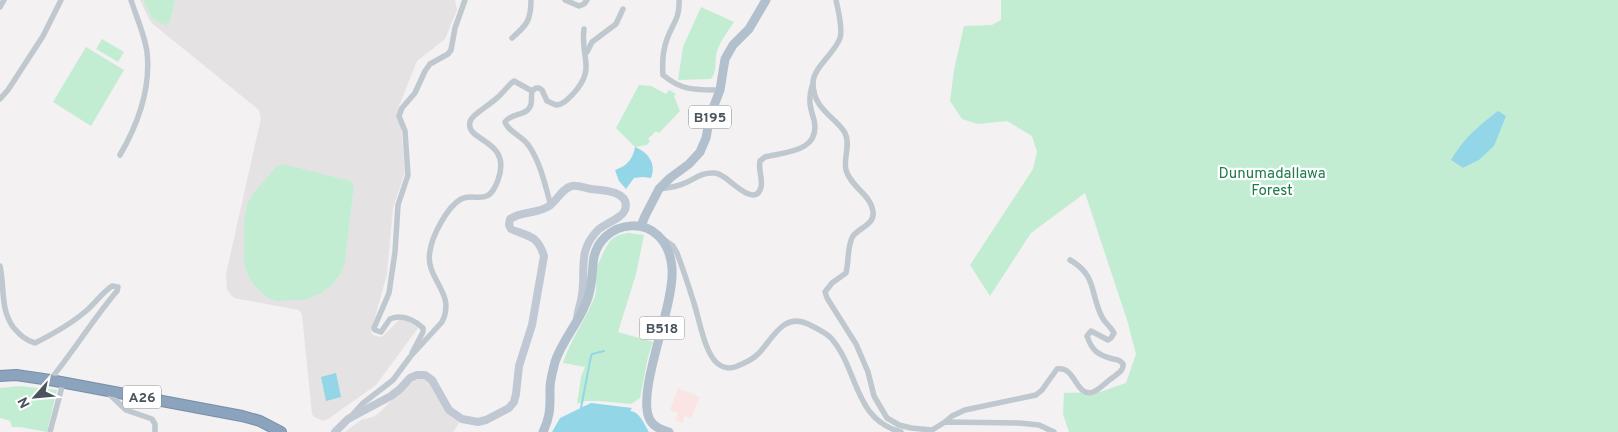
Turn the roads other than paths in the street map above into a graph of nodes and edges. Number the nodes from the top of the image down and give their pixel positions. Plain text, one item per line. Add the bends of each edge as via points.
1 (4, 0) edge
2 (60, 0) edge
3 (131, 0) edge
4 (465, 0) edge
5 (531, 0) edge
6 (565, 0) edge
7 (586, 0) edge
8 (679, 0) edge
9 (766, 0) edge
10 (836, 0) edge
11 (0, 7) edge
12 (623, 9) dead end
13 (584, 30) dead end
14 (512, 38) dead end
15 (586, 54) junction
16 (813, 81) junction
17 (720, 90) junction
18 (532, 91) junction
19 (0, 99) edge
20 (120, 155) dead end
21 (659, 189) junction
22 (551, 206) junction
23 (641, 226) junction
24 (658, 236) junction
25 (1070, 260) dead end
26 (0, 266) edge
27 (577, 321) junction
28 (410, 357) junction
29 (0, 376) edge
30 (50, 380) junction
31 (63, 383) junction
32 (106, 392) junction
33 (348, 419) junction
34 (945, 422) junction
35 (337, 431) edge
36 (929, 431) edge
37 (50, 432) edge
38 (156, 432) edge
39 (281, 432) edge
40 (543, 432) edge
41 (669, 432) edge
42 (901, 432) edge
43 (1054, 432) edge

1 - 11 street
2 - 19 street via 43,36
3 - 20 street via 147,50 148,74 143,103
4 - 28 street via 451,50 430,64 399,116 405,131 408,175 398,205 389,293 374,328 381,332 390,319 401,316 423,328
5 - 14 street via 531,15
6 - 7 street via 579,6
8 - 17 street via 679,12 667,40 663,75 674,84 695,90
9 - 17 main road, B195 via 749,29 733,44 724,59
10 - 16 street via 840,37
12 - 15 street via 616,24 592,42
13 - 15 street
15 - 18 street via 584,81 561,104 547,101 539,88
16 - 21 street via 809,97 814,136 802,148 760,161 761,188 758,193 746,194 724,176 715,173 704,173 685,184
16 - 36 street via 815,98 821,109 845,132 848,145 846,171 874,212 871,223 854,235 849,245 846,273 832,282 825,292 856,344 874,396 888,418 899,425
17 - 21 main road, B195 via 700,152
18 - 22 street via 528,110 504,122 529,146 544,179
18 - 28 street via 514,81 470,122 470,129 475,135 499,153 498,181 484,197 460,200 441,222 429,252 429,263 445,295 445,316
21 - 23 main road, B195
22 - 27 main road via 571,186 611,192 619,195 625,203 622,214 598,230 586,246
22 - 33 main road via 510,219 511,229 535,239 544,256 532,325 519,366 514,402 509,408 478,422 462,419 449,410 432,380 421,375 410,378 394,394
23 - 24 main road, B518
23 - 27 main road via 619,229 598,245 588,299
24 - 41 main road, B518 via 667,246 671,258 671,278 646,400 655,426
24 - 42 street via 673,246 677,253 708,348 717,363 730,368 743,364 757,355 777,330 791,322 805,322 830,338 874,418
25 - 34 street via 1086,273 1100,314 1114,333 1108,340 1090,332 1087,336 1101,356 1121,361 1124,364 1122,370 1089,393 1083,391 1067,370 1057,369 1036,395 964,410
26 - 30 street via 2,312 19,334 35,343 87,310 106,290 118,287
27 - 40 main road via 556,361 550,386 551,410
28 - 33 street via 393,380
29 - 30 highway, A26
30 - 31 highway, A26
31 - 32 highway, A26
31 - 37 street
32 - 38 street via 126,410 152,419
32 - 39 highway, A26 via 242,416
33 - 35 main road
34 - 36 street
34 - 43 street via 1033,424

